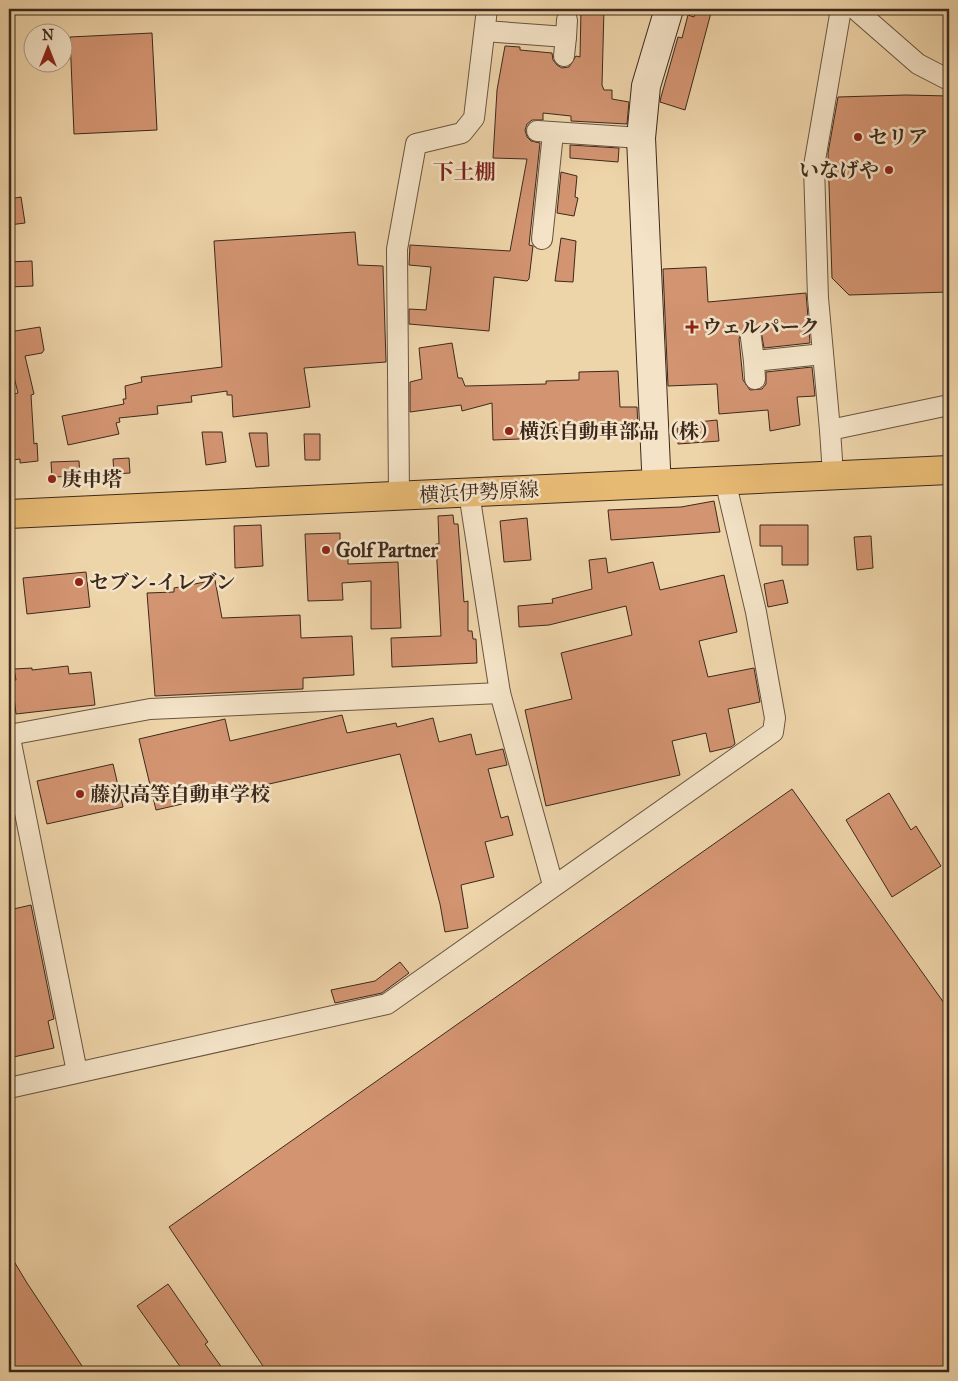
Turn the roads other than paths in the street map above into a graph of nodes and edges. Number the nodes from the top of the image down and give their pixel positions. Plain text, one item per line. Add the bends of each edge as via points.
1 (487, 9) edge
2 (669, 9) edge
3 (841, 9) edge
4 (855, 9) edge
5 (485, 31) junction
6 (566, 38) dead end
7 (949, 80) edge
8 (640, 138) junction
9 (542, 239) dead end
10 (751, 338) dead end
11 (823, 354) junction
12 (949, 405) edge
13 (830, 430) junction
14 (949, 456) edge
15 (832, 460) junction
16 (656, 468) junction
17 (949, 470) edge
18 (725, 480) junction
19 (399, 488) junction
20 (469, 493) junction
21 (9, 498) edge
22 (9, 514) edge
23 (500, 693) junction
24 (9, 734) edge
25 (553, 885) junction
26 (77, 1072) junction
27 (9, 1088) edge

1 - 5 street
2 - 8 street via 646,86
3 - 11 street via 814,166
4 - 7 street via 918,64
5 - 6 street
5 - 19 street via 474,118 462,133 416,144 398,249
8 - 9 street via 545,132
8 - 16 street
10 - 11 street via 754,370
11 - 13 street
12 - 13 street
13 - 15 street
14 - 15 main road, 横浜伊勢原線
15 - 16 main road, 横浜伊勢原線
16 - 19 main road, 横浜伊勢原線
17 - 18 main road, 横浜伊勢原線
18 - 20 main road, 横浜伊勢原線
18 - 25 street via 756,612 775,718 773,732
19 - 20 main road, 横浜伊勢原線
19 - 21 main road, 横浜伊勢原線
19 - 22 main road, 横浜伊勢原線
20 - 23 street
23 - 24 street via 150,709
23 - 25 street
24 - 26 street
25 - 26 street via 387,1004
26 - 27 street

